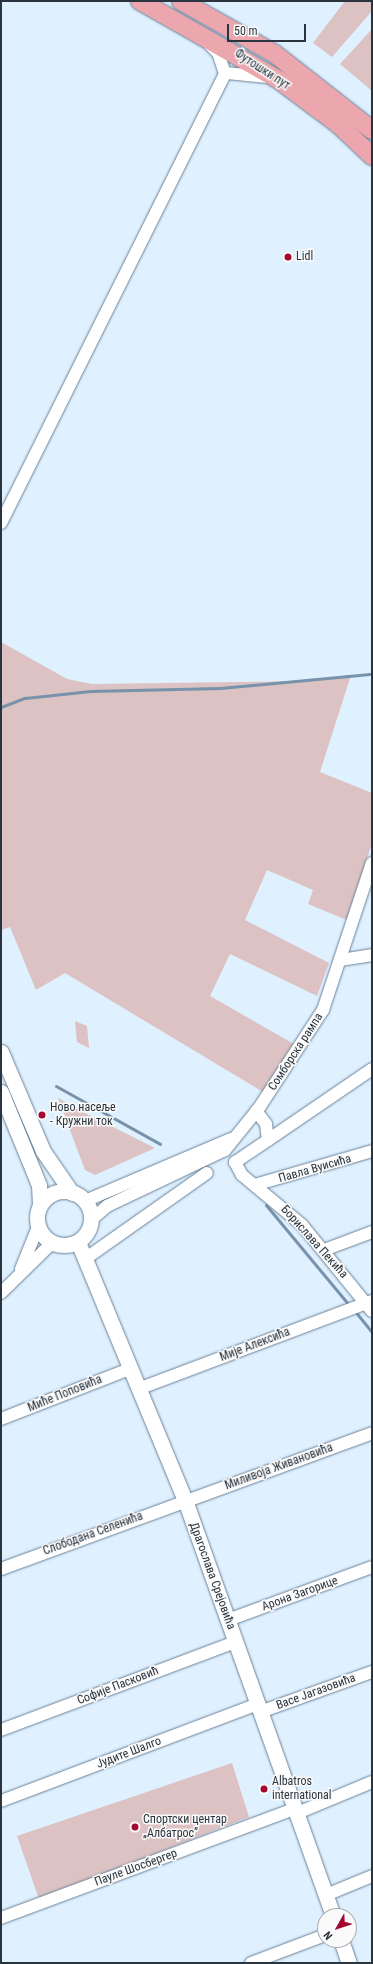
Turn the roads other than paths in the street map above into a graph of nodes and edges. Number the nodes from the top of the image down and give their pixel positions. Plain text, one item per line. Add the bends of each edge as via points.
1 (140, 1) edge
2 (181, 1) edge
3 (199, 32) junction
4 (226, 73) junction
5 (279, 80) junction
6 (372, 130) edge
7 (372, 156) edge
8 (1, 523) edge
9 (372, 863) edge
10 (372, 955) edge
11 (341, 960) junction
12 (1, 1052) edge
13 (372, 1069) edge
14 (1, 1092) edge
15 (256, 1111) junction
16 (1, 1112) edge
17 (15, 1124) junction
18 (231, 1139) junction
19 (268, 1140) junction
20 (372, 1151) edge
21 (207, 1174) dead end
22 (258, 1184) junction
23 (79, 1197) junction
24 (40, 1205) junction
25 (91, 1220) junction
26 (38, 1227) junction
27 (372, 1232) edge
28 (78, 1242) junction
29 (52, 1243) junction
30 (324, 1250) junction
31 (85, 1258) junction
32 (18, 1274) junction
33 (4, 1286) edge
34 (362, 1306) edge
35 (129, 1369) junction
36 (138, 1389) junction
37 (1, 1419) edge
38 (372, 1433) edge
39 (185, 1500) junction
40 (372, 1567) edge
41 (1, 1569) edge
42 (228, 1620) junction
43 (235, 1642) junction
44 (372, 1672) edge
45 (259, 1708) junction
46 (1, 1730) edge
47 (372, 1782) edge
48 (1, 1801) edge
49 (294, 1812) junction
50 (372, 1876) edge
51 (326, 1894) junction
52 (330, 1908) edge
53 (1, 1918) edge
54 (317, 1938) edge
55 (344, 1948) edge
56 (251, 1963) edge
57 (349, 1963) edge

1 - 3 main road, Футошки пут
2 - 6 main road, Футошки пут via 275,54
3 - 4 street via 218,53
3 - 5 main road, Футошки пут
4 - 5 street
4 - 8 street
5 - 7 main road, Футошки пут via 338,124
9 - 11 street, Сомборска рампа
10 - 11 street
11 - 15 street, Сомборска рампа via 323,1010
12 - 23 street via 43,1150
13 - 19 street
14 - 17 street
15 - 18 street, Сомборска рампа
15 - 19 street via 266,1124
16 - 17 street
17 - 24 street via 39,1185
18 - 23 street, Сомборска рампа
18 - 25 street, Сомборска рампа via 225,1150 107,1206
19 - 22 street, Борислава Пекића via 235,1162 242,1175
20 - 22 street, Павла Вуисића
21 - 31 street
22 - 30 street, Борислава Пекића
23 - 24 street via 51,1194
23 - 25 street
24 - 26 street
25 - 28 street via 85,1236
26 - 29 street
26 - 32 street
27 - 30 street
28 - 29 street via 61,1246
28 - 31 street, Драгослава Срејовића
29 - 32 street
30 - 34 street, Борислава Пекића
31 - 35 street, Драгослава Срејовића
32 - 33 street
34 - 36 street, Мије Алексића
35 - 36 street, Драгослава Срејовића
35 - 37 street, Миће Поповића
36 - 39 street, Драгослава Срејовића
38 - 39 street, Миливоја Живановића
39 - 41 street, Слободана Селенића
39 - 42 street, Драгослава Срејовића
40 - 42 street, Арона Загорице
42 - 43 street, Драгослава Срејовића
43 - 45 street, Драгослава Срејовића
43 - 46 street, Софије Пасковић
44 - 45 street, Васе Јагазовића
45 - 48 street, Јудите Шалго
45 - 49 street, Драгослава Срејовића
47 - 49 street, Пауле Шосбергер
49 - 51 street, Драгослава Срејовића
49 - 53 street, Пауле Шосбергер
50 - 51 street
51 - 52 street, Драгослава Срејовића
54 - 56 street
55 - 57 street

